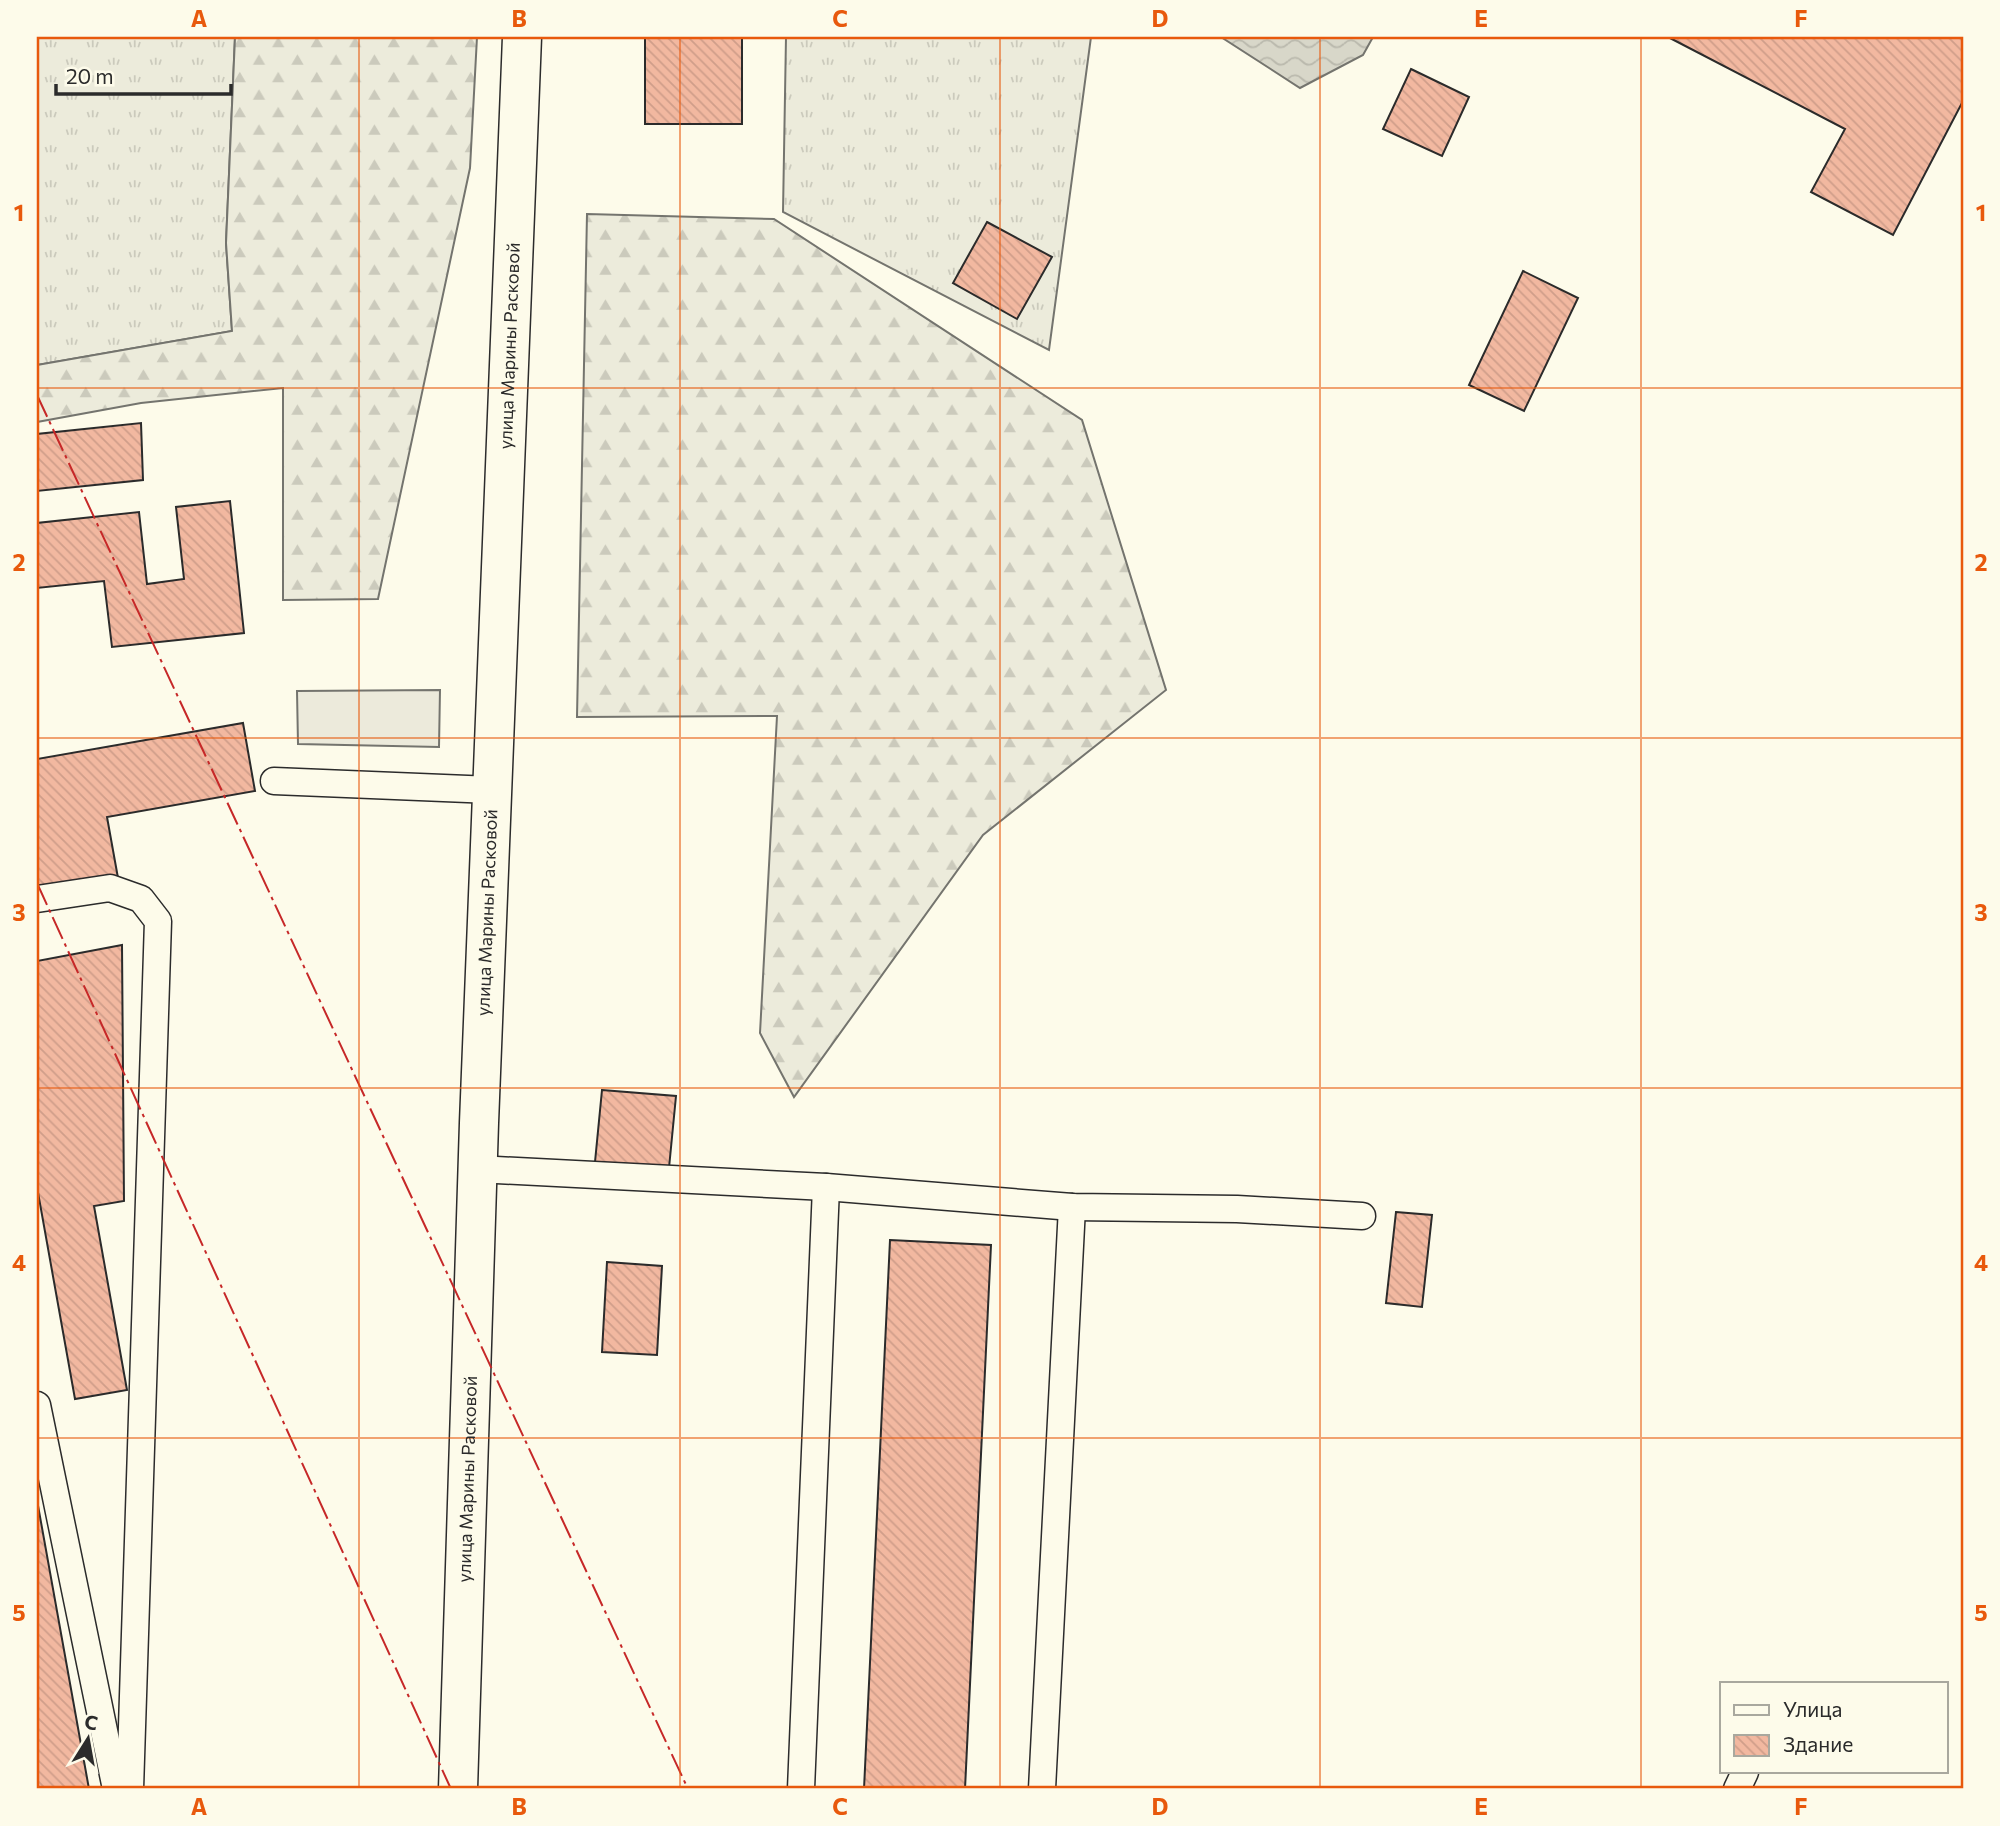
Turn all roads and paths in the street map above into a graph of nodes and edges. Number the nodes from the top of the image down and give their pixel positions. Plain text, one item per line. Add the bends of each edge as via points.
1 (522, 37) edge
2 (274, 781) dead end
3 (492, 790) junction
4 (37, 899) edge
5 (478, 1169) junction
6 (826, 1187) junction
7 (1072, 1207) junction
8 (1362, 1216) dead end
9 (37, 1405) edge
10 (1745, 1773) edge
11 (116, 1789) edge
12 (130, 1789) edge
13 (458, 1789) edge
14 (801, 1789) edge
15 (1042, 1789) edge
16 (1737, 1789) edge

1 - 3 main road, улица Марины Расковой
2 - 3 lane
3 - 5 main road, улица Марины Расковой
4 - 12 lane via 110,888 141,899 158,921
5 - 6 lane
5 - 13 main road, улица Марины Расковой
6 - 7 lane
6 - 14 lane
7 - 8 lane
7 - 15 lane
9 - 11 lane
10 - 16 lane

